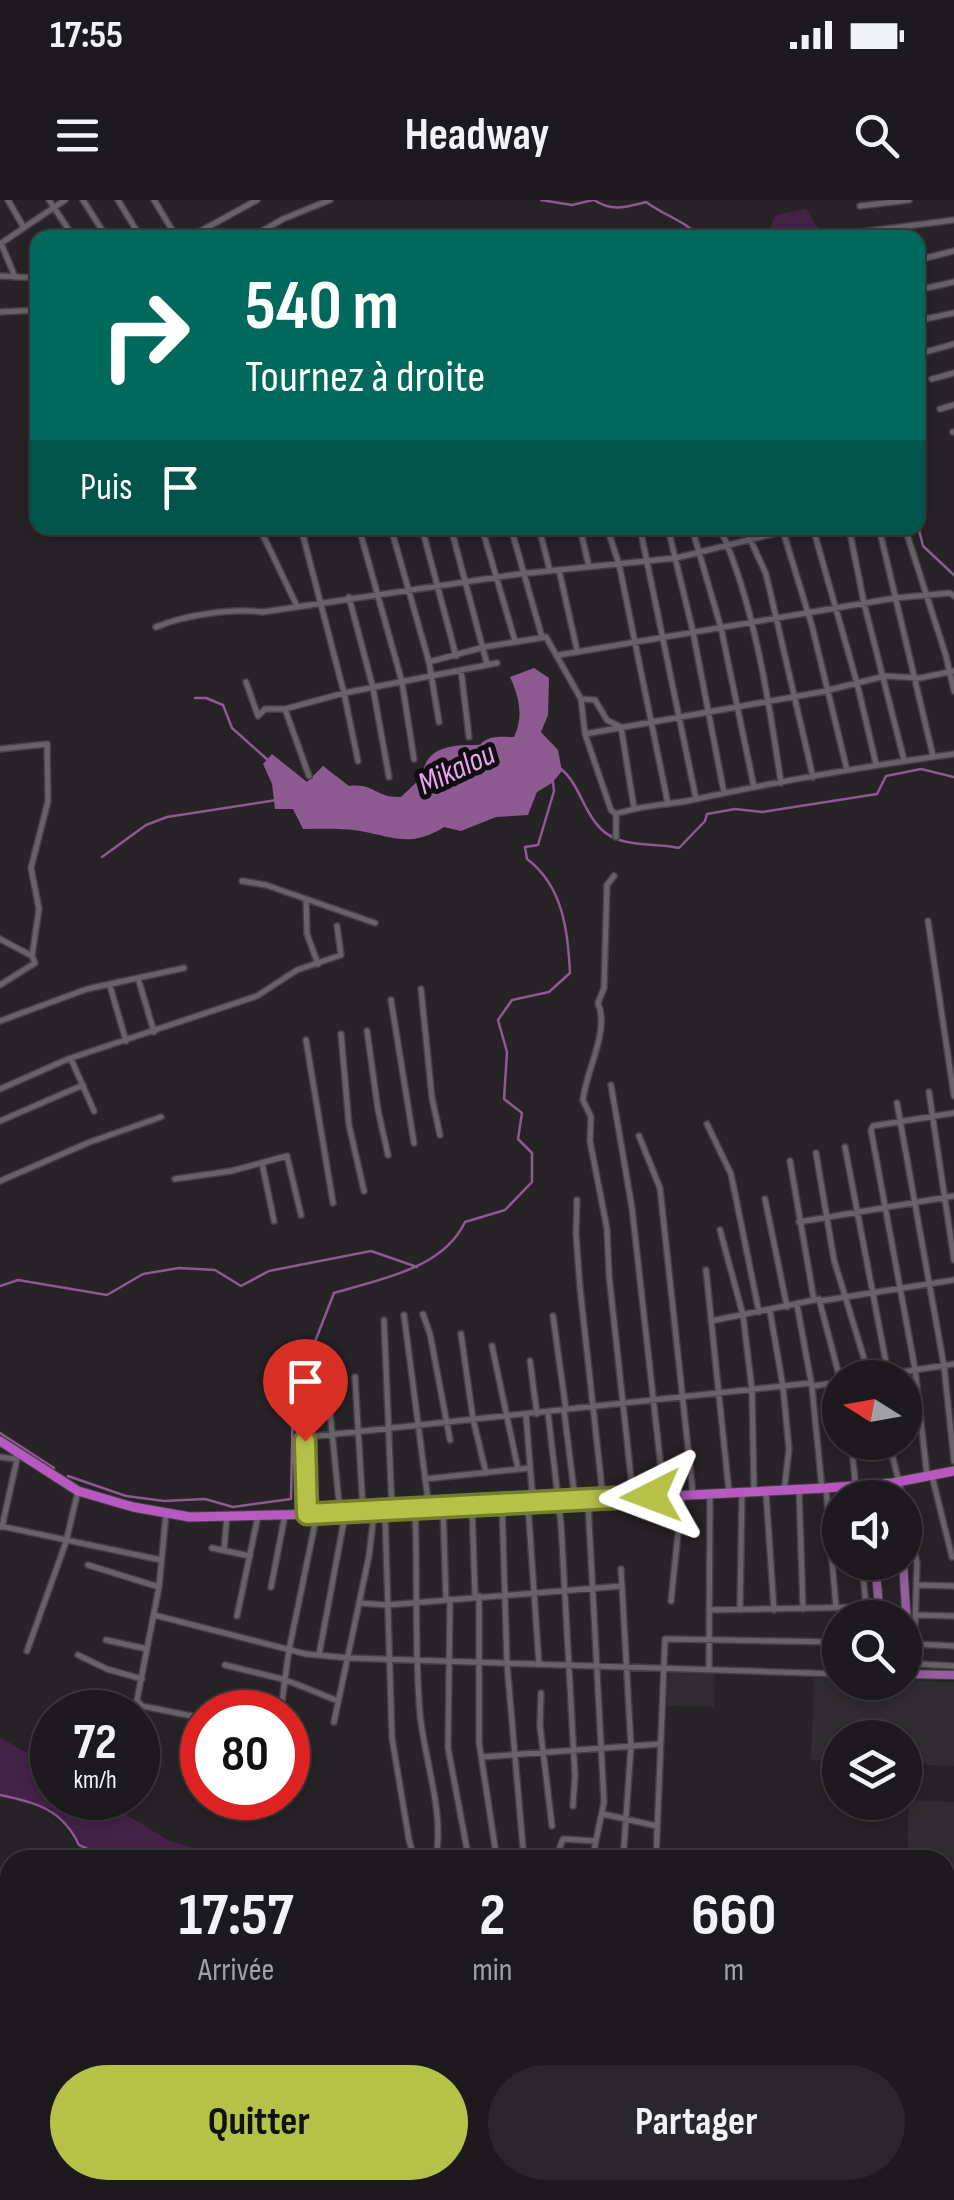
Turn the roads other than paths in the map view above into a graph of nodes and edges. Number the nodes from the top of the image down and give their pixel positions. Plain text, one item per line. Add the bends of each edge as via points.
1 (8, 200) edge
2 (49, 200) edge
3 (66, 200) edge
4 (83, 200) edge
5 (118, 200) edge
6 (154, 200) edge
7 (257, 200) edge
8 (330, 200) edge
9 (909, 200) edge
10 (860, 206) dead end
11 (54, 208) junction
12 (954, 220) edge
13 (24, 228) junction
14 (69, 230) edge
15 (102, 230) edge
16 (137, 230) edge
17 (172, 230) edge
18 (203, 230) edge
19 (264, 230) edge
20 (876, 230) edge
21 (1, 241) edge
22 (954, 250) edge
23 (925, 258) edge
24 (0, 276) edge
25 (15, 277) junction
26 (30, 278) edge
27 (954, 282) edge
28 (925, 288) edge
29 (30, 310) edge
30 (0, 312) edge
31 (954, 313) edge
32 (926, 319) dead end
33 (954, 344) edge
34 (925, 352) edge
35 (954, 373) edge
36 (932, 378) dead end
37 (954, 405) edge
38 (940, 409) dead end
39 (263, 535) dead end
40 (303, 535) edge
41 (361, 535) edge
42 (393, 535) edge
43 (424, 535) edge
44 (453, 535) edge
45 (484, 535) edge
46 (513, 535) edge
47 (541, 535) edge
48 (581, 535) edge
49 (609, 535) edge
50 (642, 535) edge
51 (670, 535) edge
52 (695, 535) edge
53 (723, 535) edge
54 (748, 535) edge
55 (766, 535) edge
56 (784, 535) edge
57 (815, 535) edge
58 (850, 535) edge
59 (880, 535) edge
60 (907, 535) edge
61 (749, 540) junction
62 (729, 547) junction
63 (702, 552) junction
64 (676, 558) junction
65 (649, 561) junction
66 (619, 564) junction
67 (588, 567) junction
68 (559, 570) junction
69 (550, 571) junction
70 (524, 574) junction
71 (495, 578) junction
72 (466, 583) junction
73 (437, 585) junction
74 (407, 590) junction
75 (378, 594) junction
76 (926, 594) junction
77 (954, 596) edge
78 (349, 597) junction
79 (896, 598) junction
80 (320, 602) junction
81 (864, 603) junction
82 (296, 605) junction
83 (836, 608) junction
84 (806, 612) junction
85 (778, 617) junction
86 (750, 623) junction
87 (156, 626) dead end
88 (722, 628) junction
89 (693, 632) junction
90 (542, 636) junction
91 (665, 636) junction
92 (515, 641) junction
93 (634, 641) junction
94 (484, 647) junction
95 (577, 650) junction
96 (559, 655) junction
97 (456, 656) junction
98 (429, 662) junction
99 (497, 663) dead end
100 (487, 664) junction
101 (460, 670) junction
102 (952, 672) edge
103 (432, 675) junction
104 (885, 676) junction
105 (915, 678) junction
106 (246, 682) dead end
107 (402, 682) junction
108 (857, 683) junction
109 (373, 688) junction
110 (827, 691) junction
111 (954, 691) edge
112 (344, 693) junction
113 (796, 696) junction
114 (580, 699) junction
115 (768, 700) junction
116 (739, 705) junction
117 (285, 709) junction
118 (708, 712) junction
119 (680, 716) junction
120 (439, 722) dead end
121 (651, 722) junction
122 (621, 727) junction
123 (585, 734) junction
124 (469, 737) dead end
125 (0, 748) edge
126 (954, 754) edge
127 (933, 756) junction
128 (414, 759) dead end
129 (904, 760) junction
130 (358, 761) dead end
131 (876, 764) junction
132 (846, 770) junction
133 (309, 776) dead end
134 (389, 777) dead end
135 (813, 777) junction
136 (782, 782) junction
137 (754, 787) junction
138 (724, 793) junction
139 (696, 799) junction
140 (668, 804) junction
141 (634, 808) junction
142 (616, 814) junction
143 (616, 837) dead end
144 (614, 876) dead end
145 (242, 881) dead end
146 (306, 899) junction
147 (928, 921) dead end
148 (374, 923) dead end
149 (336, 926) dead end
150 (0, 938) edge
151 (32, 956) junction
152 (318, 964) junction
153 (184, 968) dead end
154 (138, 976) junction
155 (110, 985) junction
156 (0, 986) edge
157 (421, 990) dead end
158 (391, 1000) dead end
159 (0, 1021) edge
160 (154, 1032) junction
161 (368, 1032) dead end
162 (341, 1034) dead end
163 (126, 1040) junction
164 (306, 1040) dead end
165 (71, 1059) junction
166 (82, 1085) junction
167 (611, 1085) dead end
168 (0, 1088) edge
169 (929, 1092) dead end
170 (954, 1096) edge
171 (897, 1103) dead end
172 (94, 1111) dead end
173 (954, 1113) edge
174 (932, 1117) junction
175 (161, 1118) dead end
176 (0, 1121) edge
177 (900, 1122) junction
178 (707, 1124) dead end
179 (440, 1135) dead end
180 (639, 1136) dead end
181 (414, 1142) dead end
182 (845, 1147) dead end
183 (816, 1153) dead end
184 (388, 1155) dead end
185 (790, 1161) dead end
186 (262, 1163) junction
187 (176, 1179) dead end
188 (0, 1180) edge
189 (364, 1191) dead end
190 (954, 1196) edge
191 (943, 1198) junction
192 (765, 1199) dead end
193 (577, 1200) dead end
194 (333, 1202) dead end
195 (913, 1203) junction
196 (885, 1207) junction
197 (856, 1212) junction
198 (301, 1215) dead end
199 (826, 1217) junction
200 (274, 1220) dead end
201 (799, 1222) junction
202 (720, 1230) dead end
203 (954, 1260) edge
204 (706, 1270) dead end
205 (954, 1280) edge
206 (928, 1283) junction
207 (900, 1287) junction
208 (875, 1292) junction
209 (846, 1298) junction
210 (818, 1300) junction
211 (797, 1305) junction
212 (787, 1307) junction
213 (770, 1311) junction
214 (759, 1312) junction
215 (423, 1314) dead end
216 (404, 1315) dead end
217 (743, 1315) junction
218 (553, 1316) dead end
219 (384, 1320) dead end
220 (711, 1322) junction
221 (461, 1334) dead end
222 (492, 1346) dead end
223 (834, 1360) edge
224 (863, 1360) edge
225 (886, 1360) edge
226 (912, 1360) edge
227 (530, 1361) dead end
228 (954, 1364) edge
229 (944, 1366) junction
230 (922, 1368) edge
231 (355, 1377) dead end
232 (327, 1381) dead end
233 (822, 1383) edge
234 (812, 1385) junction
235 (783, 1386) junction
236 (752, 1390) junction
237 (720, 1393) junction
238 (684, 1398) junction
239 (654, 1402) junction
240 (624, 1404) junction
241 (594, 1407) junction
242 (565, 1410) junction
243 (548, 1413) junction
244 (536, 1414) junction
245 (526, 1416) junction
246 (508, 1417) junction
247 (473, 1418) junction
248 (446, 1421) junction
249 (922, 1422) edge
250 (418, 1424) junction
251 (389, 1427) junction
252 (359, 1430) junction
253 (333, 1432) junction
254 (450, 1440) dead end
255 (0, 1441) edge
256 (0, 1457) edge
257 (20, 1458) junction
258 (954, 1461) edge
259 (530, 1468) junction
260 (518, 1469) junction
261 (954, 1471) edge
262 (486, 1472) junction
263 (930, 1476) junction
264 (425, 1479) junction
265 (823, 1480) edge
266 (907, 1480) edge
267 (822, 1488) edge
268 (784, 1490) junction
269 (799, 1490) junction
270 (78, 1491) junction
271 (760, 1491) junction
272 (729, 1492) junction
273 (742, 1492) junction
274 (710, 1493) junction
275 (688, 1494) junction
276 (0, 1496) edge
277 (634, 1496) junction
278 (664, 1496) junction
279 (9, 1498) junction
280 (603, 1498) junction
281 (575, 1499) junction
282 (588, 1499) junction
283 (559, 1500) junction
284 (530, 1502) junction
285 (502, 1504) junction
286 (472, 1506) junction
287 (443, 1507) junction
288 (414, 1508) junction
289 (429, 1508) junction
290 (379, 1510) junction
291 (343, 1512) junction
292 (166, 1514) junction
293 (312, 1514) junction
294 (286, 1515) junction
295 (227, 1516) junction
296 (258, 1516) junction
297 (1, 1527) edge
298 (66, 1542) junction
299 (212, 1548) dead end
300 (224, 1550) junction
301 (250, 1556) junction
302 (952, 1557) edge
303 (161, 1560) junction
304 (88, 1565) dead end
305 (621, 1569) dead end
306 (917, 1580) edge
307 (918, 1585) junction
308 (159, 1586) junction
309 (271, 1586) dead end
310 (622, 1586) junction
311 (954, 1586) edge
312 (592, 1588) junction
313 (563, 1591) junction
314 (534, 1592) junction
315 (505, 1594) junction
316 (477, 1596) junction
317 (448, 1599) junction
318 (917, 1600) edge
319 (672, 1602) dead end
320 (415, 1603) junction
321 (359, 1604) junction
322 (387, 1606) junction
323 (822, 1608) edge
324 (803, 1609) junction
325 (709, 1610) junction
326 (740, 1610) junction
327 (774, 1610) junction
328 (154, 1615) junction
329 (922, 1615) edge
330 (237, 1616) dead end
331 (954, 1616) edge
332 (709, 1638) junction
333 (106, 1640) dead end
334 (822, 1641) edge
335 (922, 1644) edge
336 (954, 1646) edge
337 (148, 1649) junction
338 (289, 1650) junction
339 (27, 1651) dead end
340 (78, 1655) dead end
341 (319, 1656) junction
342 (348, 1658) junction
343 (390, 1660) junction
344 (419, 1662) junction
345 (922, 1663) edge
346 (225, 1664) dead end
347 (450, 1664) junction
348 (478, 1664) junction
349 (507, 1664) junction
350 (539, 1664) junction
351 (567, 1665) junction
352 (596, 1665) junction
353 (627, 1666) junction
354 (954, 1666) edge
355 (664, 1667) junction
356 (710, 1669) junction
357 (822, 1673) edge
358 (922, 1674) edge
359 (954, 1675) edge
360 (142, 1679) junction
361 (286, 1680) junction
362 (284, 1690) edge
363 (541, 1692) dead end
364 (338, 1701) junction
365 (180, 1713) edge
366 (334, 1722) dead end
367 (660, 1744) junction
368 (602, 1746) junction
369 (630, 1746) junction
370 (573, 1750) junction
371 (544, 1752) junction
372 (513, 1756) junction
373 (482, 1757) junction
374 (573, 1806) dead end
375 (603, 1814) junction
376 (627, 1821) junction
377 (552, 1826) dead end
378 (657, 1826) junction
379 (595, 1842) junction
380 (412, 1850) edge
381 (437, 1850) edge
382 (467, 1850) edge
383 (496, 1850) edge
384 (523, 1850) edge
385 (559, 1850) edge
386 (594, 1850) edge
387 (624, 1850) edge
388 (656, 1850) edge

1 - 13 street
2 - 11 street
3 - 11 street
4 - 15 street
5 - 16 street
6 - 17 street
7 - 18 street
8 - 19 street
9 - 10 street
11 - 13 street
11 - 14 street
12 - 20 street
13 - 21 street
21 - 25 street
22 - 23 street
24 - 25 street
25 - 26 street
27 - 28 street
29 - 30 street
31 - 32 street
33 - 34 street
35 - 36 street
37 - 38 street
39 - 82 street
40 - 80 street
41 - 75 street
42 - 74 street
43 - 73 street
44 - 72 street
45 - 71 street
46 - 70 street
47 - 69 street
48 - 67 street
49 - 66 street
50 - 65 street
51 - 64 street
52 - 63 street
53 - 62 street
54 - 61 street
55 - 61 street
56 - 84 street
57 - 83 street
58 - 81 street
59 - 79 street
60 - 76 street
61 - 62 street
61 - 85 street
62 - 63 street
62 - 86 street
63 - 64 street
63 - 88 street
64 - 65 street
64 - 89 street
65 - 66 street
65 - 91 street
66 - 67 street
66 - 93 street
67 - 68 street
68 - 69 street
68 - 95 street
69 - 70 street
70 - 71 street
70 - 90 street
71 - 72 street
71 - 92 street
72 - 73 street
72 - 94 street
73 - 74 street
73 - 97 street
74 - 75 street
74 - 98 street
75 - 78 street
75 - 107 street
76 - 77 street
76 - 79 street
76 - 102 street
78 - 80 street
78 - 109 street
79 - 81 street
79 - 105 street
80 - 82 street
80 - 112 street
81 - 83 street
81 - 104 street
82 - 87 street via 263,612 236,608
83 - 84 street
83 - 108 street
84 - 85 street
84 - 110 street
85 - 86 street
85 - 113 street
86 - 88 street
86 - 115 street
88 - 89 street
88 - 116 street
89 - 91 street
89 - 118 street
90 - 92 street
90 - 96 street
91 - 93 street
91 - 119 street
92 - 94 street
93 - 95 street
93 - 121 street
94 - 97 street
94 - 100 street
95 - 96 street
96 - 114 street
97 - 98 street
98 - 103 street
99 - 100 street
100 - 101 street
101 - 103 street
101 - 124 street
102 - 105 street
102 - 111 street
103 - 107 street
103 - 120 street
104 - 105 street
104 - 108 street
104 - 129 street
105 - 127 street
106 - 117 street via 258,716 265,709
107 - 109 street
107 - 128 street
108 - 110 street
108 - 131 street
109 - 112 street
109 - 134 street
110 - 113 street
110 - 132 street
112 - 117 street
112 - 130 street
113 - 115 street
113 - 135 street
114 - 122 street via 595,700 607,720
114 - 123 street
115 - 116 street
115 - 136 street
116 - 118 street
116 - 137 street
117 - 133 street
118 - 119 street
118 - 138 street
119 - 121 street
119 - 139 street
121 - 122 street
121 - 140 street
122 - 123 street
122 - 141 street
123 - 142 street
125 - 151 street via 49,746 48,802 31,868 40,909
126 - 127 street
127 - 129 street
129 - 131 street
131 - 132 street
132 - 135 street
135 - 136 street
136 - 137 street
137 - 138 street
138 - 139 street
139 - 140 street
140 - 141 street
141 - 142 street
142 - 143 street
144 - 240 street via 607,885 599,1046 583,1100 607,1227
145 - 146 street
146 - 148 street
146 - 152 street
147 - 170 street
149 - 152 street via 341,955
150 - 151 street
151 - 156 street via 33,965
152 - 160 street via 257,996
153 - 154 street
154 - 155 street
154 - 160 street
155 - 159 street
155 - 163 street
157 - 179 street
158 - 181 street
160 - 163 street
161 - 184 street
162 - 189 street via 349,1124
163 - 165 street
164 - 194 street
165 - 166 street
165 - 168 street
166 - 172 street
166 - 176 street
167 - 239 street
169 - 174 street
171 - 177 street
173 - 174 street
174 - 177 street
174 - 191 street
175 - 188 street
177 - 195 street
177 - 196 street via 870,1130
178 - 214 street via 731,1174
180 - 238 street via 660,1188
182 - 197 street
183 - 199 street
185 - 201 street
186 - 187 street
186 - 198 street via 287,1156
186 - 200 street
190 - 191 street
191 - 195 street
191 - 203 street
192 - 212 street
193 - 241 street
195 - 196 street
195 - 206 street
196 - 197 street
196 - 207 street
197 - 199 street
197 - 208 street
199 - 201 street
199 - 209 street
201 - 210 street
202 - 217 street
204 - 220 street
205 - 206 street
206 - 207 street
206 - 229 street
207 - 208 street
207 - 226 street
208 - 209 street
208 - 225 street
209 - 210 street
209 - 224 street
210 - 211 street
210 - 223 street
211 - 212 street
211 - 234 street
212 - 213 street
213 - 214 street
213 - 235 street
214 - 217 street
215 - 248 street
216 - 250 street
217 - 220 street
217 - 236 street
218 - 242 street
219 - 251 street
220 - 237 street
221 - 247 street
222 - 246 street
227 - 244 street
228 - 229 street
229 - 230 street
229 - 258 street
231 - 252 street
232 - 253 street
233 - 234 street
234 - 235 street
234 - 265 street
235 - 236 street
235 - 268 street
236 - 237 street
236 - 271 street
237 - 238 street
237 - 272 street
238 - 239 street
238 - 275 street
239 - 240 street
239 - 278 street
240 - 241 street
240 - 277 street
241 - 242 street
241 - 280 street
242 - 243 street
242 - 281 street
243 - 244 street
243 - 283 street
244 - 245 street
245 - 246 street
245 - 259 street
246 - 247 street
246 - 260 street
247 - 248 street
247 - 262 street
248 - 250 street
248 - 254 street
249 - 263 street
250 - 251 street
250 - 264 street
251 - 252 street
251 - 290 street
252 - 253 street
252 - 290 street
253 - 291 street
253 - 293 street via 305,1441
255 - 257 highway
256 - 257 street
257 - 270 highway
257 - 279 street
259 - 260 street
259 - 284 street
260 - 262 street
261 - 263 highway
262 - 264 street
263 - 266 highway
263 - 302 street
264 - 289 street
267 - 269 highway
268 - 269 highway
268 - 271 highway
269 - 324 street
270 - 292 highway
270 - 298 street
271 - 273 highway
271 - 327 street
272 - 273 highway
272 - 274 highway
273 - 326 street
274 - 275 highway
274 - 325 street
275 - 278 highway
275 - 319 street
276 - 279 street
277 - 278 highway
277 - 280 highway
279 - 297 street
280 - 282 highway
281 - 282 highway
281 - 283 highway
282 - 312 street
283 - 284 highway
283 - 313 street
284 - 285 highway
284 - 314 street
285 - 286 highway
285 - 315 street
286 - 287 highway
286 - 316 street
287 - 289 highway
287 - 317 street
288 - 289 highway
288 - 290 highway
288 - 320 street
290 - 291 highway
290 - 321 street
290 - 322 street
291 - 293 highway
291 - 341 street
292 - 295 highway
292 - 303 street
293 - 294 highway
293 - 338 street
294 - 296 highway
294 - 309 street
295 - 296 highway
295 - 300 street
296 - 301 street
297 - 298 street
298 - 303 street
298 - 339 street
299 - 300 street
300 - 301 street
301 - 330 street
303 - 308 street
304 - 308 street
305 - 310 street
306 - 307 street
307 - 311 street
307 - 318 street
308 - 328 street
310 - 312 street
310 - 353 street
312 - 313 street
312 - 352 street
313 - 314 street
313 - 351 street
314 - 315 street
314 - 350 street
315 - 316 street
315 - 349 street
316 - 317 street
316 - 348 street
317 - 320 street
317 - 347 street
320 - 322 street
320 - 344 street
321 - 322 street
321 - 342 street
322 - 343 street
323 - 324 street
324 - 327 street
325 - 326 street
325 - 332 street
326 - 327 street
328 - 337 street
328 - 338 street
329 - 331 street
332 - 334 street
332 - 355 street via 668,1637
332 - 356 street
333 - 337 street
335 - 336 street
337 - 360 street
338 - 341 street
338 - 361 street
340 - 360 street
341 - 342 street
342 - 343 street
342 - 364 street
343 - 344 street
343 - 380 street via 392,1738
344 - 347 street
344 - 381 street via 422,1736 440,1828
345 - 354 street
346 - 361 street
347 - 348 street
347 - 382 street via 448,1758
348 - 349 street
348 - 373 street
349 - 350 street
349 - 372 street
350 - 351 street
351 - 352 street
351 - 370 street
352 - 353 street
352 - 368 street
353 - 355 street
353 - 369 street
355 - 356 street
355 - 367 street
356 - 357 street
358 - 359 main road
360 - 365 street via 140,1704
361 - 362 street
361 - 364 street
363 - 371 street
364 - 366 street
367 - 369 street
367 - 378 street
368 - 369 street
368 - 370 street
368 - 375 street
369 - 376 street
370 - 371 street
370 - 374 street
371 - 372 street
371 - 377 street
372 - 373 street
372 - 384 street
373 - 383 street
375 - 376 street
375 - 379 street
376 - 378 street
376 - 387 street
378 - 388 street
379 - 385 street via 563,1838
379 - 386 street

